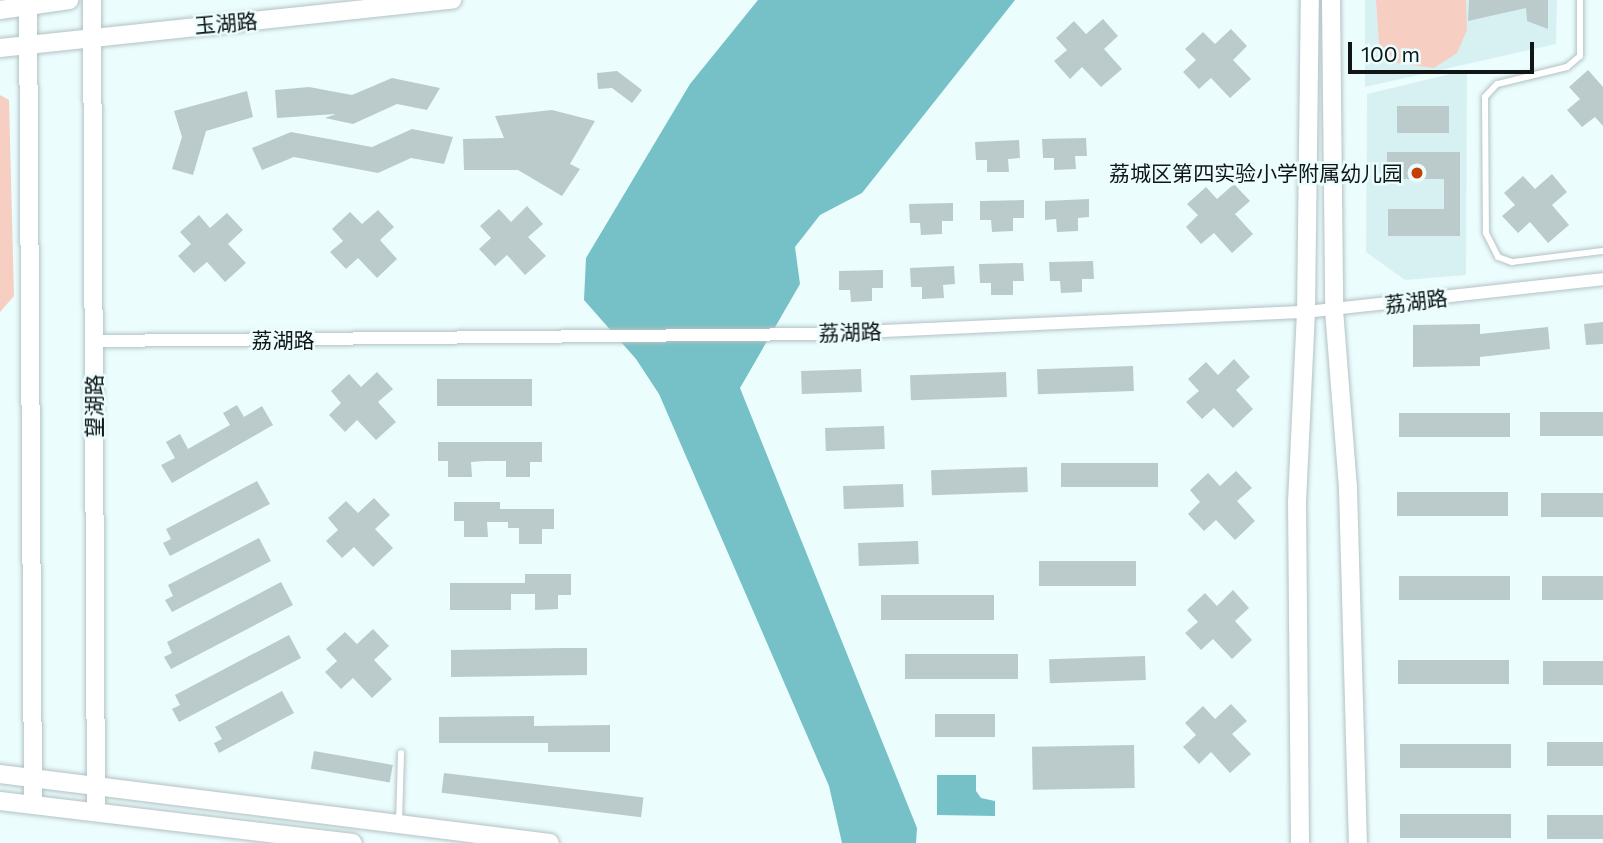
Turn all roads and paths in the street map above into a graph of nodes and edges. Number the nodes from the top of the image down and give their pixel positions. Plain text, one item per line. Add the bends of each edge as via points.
1 (69, 0) edge
2 (92, 0) edge
3 (452, 0) edge
4 (1310, 0) edge
5 (1580, 0) edge
6 (1331, 1) edge
7 (28, 4) junction
8 (0, 10) edge
9 (93, 35) junction
10 (30, 41) junction
11 (0, 48) edge
12 (1603, 251) edge
13 (1603, 279) edge
14 (1334, 310) junction
15 (1306, 312) junction
16 (94, 341) junction
17 (401, 753) dead end
18 (0, 774) edge
19 (33, 778) junction
20 (96, 786) junction
21 (0, 801) edge
22 (33, 804) junction
23 (96, 812) junction
24 (399, 824) junction
25 (353, 843) edge
26 (550, 843) edge
27 (1300, 843) edge
28 (1358, 843) edge

1 - 7 main road
2 - 9 main road, 望湖路
3 - 9 main road, 玉湖路
4 - 15 main road
5 - 12 lane via 1580,56 1567,67 1497,85 1485,97 1486,233 1498,257 1513,262
6 - 14 main road
7 - 8 main road
7 - 10 main road
9 - 10 main road, 玉湖路
9 - 16 main road, 望湖路
10 - 11 main road, 玉湖路
10 - 19 main road
13 - 14 street, 荔湖路
14 - 15 street, 荔湖路
14 - 28 main road via 1348,488
15 - 16 street, 荔湖路 via 818,334
15 - 27 main road via 1297,502
16 - 20 main road, 望湖路
17 - 24 lane
18 - 19 main road
19 - 20 main road
19 - 22 main road
20 - 23 main road, 望湖路
20 - 24 main road
21 - 22 main road
22 - 23 main road
23 - 25 main road
24 - 26 main road

